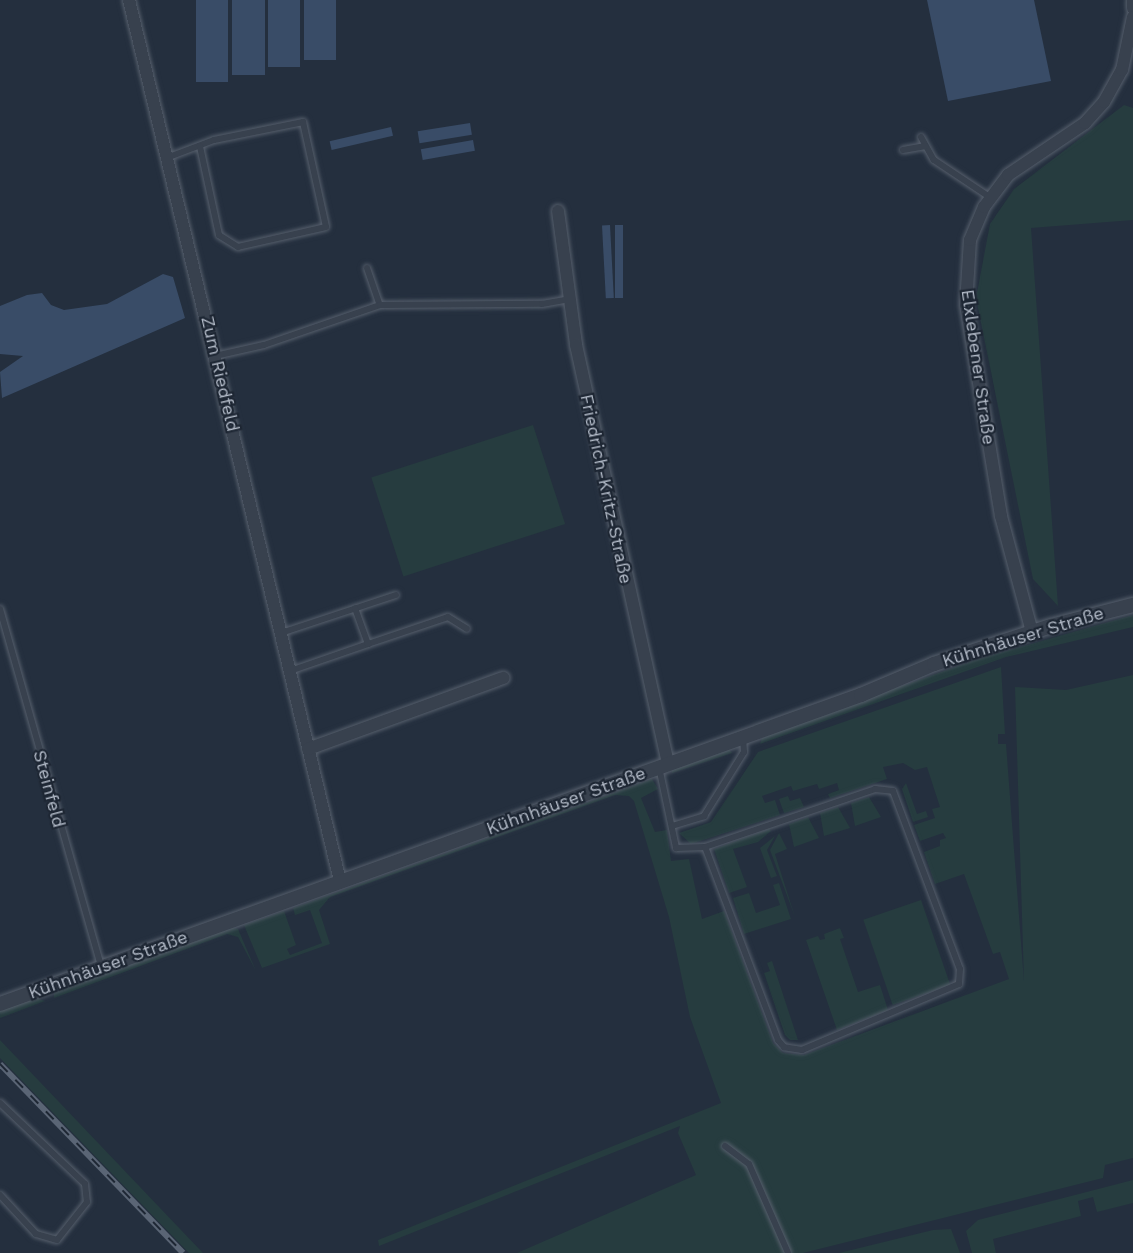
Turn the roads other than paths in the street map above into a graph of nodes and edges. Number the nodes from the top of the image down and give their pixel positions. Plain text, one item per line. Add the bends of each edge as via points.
1 (129, 0) edge
2 (1132, 0) edge
3 (1133, 8) edge
4 (1133, 17) edge
5 (921, 137) dead end
6 (200, 146) junction
7 (926, 146) junction
8 (903, 150) dead end
9 (167, 165) junction
10 (991, 198) junction
11 (558, 211) dead end
12 (367, 268) dead end
13 (570, 298) junction
14 (380, 305) junction
15 (215, 356) junction
16 (396, 595) dead end
17 (1133, 605) edge
18 (355, 608) junction
19 (0, 609) edge
20 (467, 628) dead end
21 (1032, 632) junction
22 (281, 633) junction
23 (368, 644) junction
24 (290, 671) junction
25 (503, 678) dead end
26 (743, 737) junction
27 (308, 749) junction
28 (664, 765) junction
29 (672, 826) junction
30 (705, 847) junction
31 (340, 881) junction
32 (101, 968) junction
33 (0, 1004) edge
34 (0, 1103) edge
35 (725, 1146) dead end
36 (0, 1195) edge
37 (788, 1253) edge

1 - 9 street, Zum Riedfeld
2 - 3 street
4 - 10 street, Elxlebener Straße via 1122,70 1104,102 1085,123 1008,175
5 - 7 lane
6 - 6 lane via 303,122 326,227 238,247 219,235
6 - 9 lane
7 - 8 lane
7 - 10 lane via 934,159
9 - 15 street, Zum Riedfeld
10 - 21 street, Elxlebener Straße via 970,240 966,305 1001,516
11 - 13 street, Friedrich-Kritz-Straße
12 - 14 lane
13 - 14 lane via 542,303
13 - 28 street, Friedrich-Kritz-Straße via 610,512
14 - 15 lane via 264,345
15 - 22 street, Zum Riedfeld
16 - 18 lane
17 - 21 street, Kühnhäuser Straße
18 - 22 lane
18 - 23 lane
19 - 32 lane, Steinfeld
20 - 23 lane via 448,617
21 - 26 street, Kühnhäuser Straße via 934,664 893,683
22 - 24 street, Zum Riedfeld
23 - 24 lane
24 - 27 street, Zum Riedfeld
25 - 27 street
26 - 28 street, Kühnhäuser Straße
26 - 29 lane via 744,752 705,816
27 - 31 street, Zum Riedfeld
28 - 29 lane
28 - 31 street, Kühnhäuser Straße
29 - 30 lane via 676,848
30 - 30 lane via 875,789 890,789 899,797 960,969 959,984 802,1050 784,1047 778,1040
31 - 32 street, Kühnhäuser Straße
32 - 33 street, Kühnhäuser Straße
34 - 36 lane via 85,1184 87,1202 57,1240 36,1234
35 - 37 lane via 749,1164

